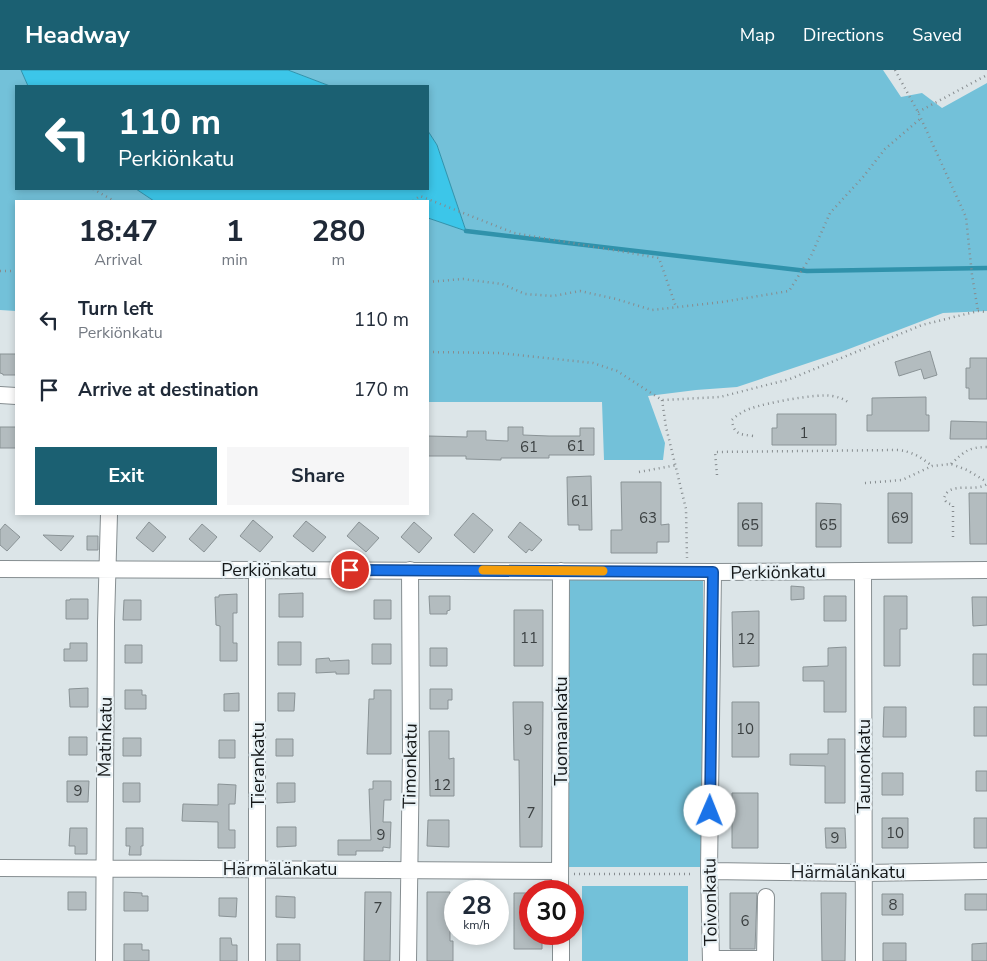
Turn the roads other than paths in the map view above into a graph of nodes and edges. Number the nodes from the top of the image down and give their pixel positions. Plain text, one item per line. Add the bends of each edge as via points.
1 (0, 395) edge
2 (15, 396) edge
3 (109, 515) edge
4 (0, 569) edge
5 (108, 570) junction
6 (257, 570) junction
7 (410, 570) junction
8 (987, 570) edge
9 (561, 571) junction
10 (863, 571) junction
11 (713, 572) junction
12 (0, 868) edge
13 (258, 868) junction
14 (104, 869) junction
15 (409, 870) junction
16 (560, 871) junction
17 (709, 871) junction
18 (987, 871) edge
19 (864, 873) junction
20 (560, 880) edge
21 (766, 897) dead end
22 (561, 945) edge
23 (711, 960) edge
24 (764, 960) edge
25 (104, 961) edge
26 (258, 961) edge
27 (408, 961) edge
28 (561, 961) edge
29 (864, 961) edge

1 - 2 street
3 - 5 street, Matinkatu
4 - 5 street, Perkiönkatu
5 - 6 street, Perkiönkatu
5 - 14 street, Matinkatu
6 - 7 street, Perkiönkatu
6 - 13 street, Tierankatu
7 - 9 street, Perkiönkatu
7 - 15 street, Timonkatu
8 - 10 street, Perkiönkatu
9 - 11 street, Perkiönkatu
9 - 16 street, Tuomaankatu
10 - 11 street, Perkiönkatu
10 - 19 street, Taunonkatu
11 - 17 street, Toivonkatu
12 - 14 street, Härmälänkatu
13 - 14 street, Härmälänkatu
13 - 15 street, Härmälänkatu
13 - 26 street, Tierankatu
14 - 25 street, Matinkatu
15 - 16 street, Härmälänkatu
15 - 27 street, Timonkatu
16 - 20 street, Tuomaankatu
17 - 19 street, Härmälänkatu
17 - 23 street, Toivonkatu
18 - 19 street, Härmälänkatu
19 - 29 street, Taunonkatu
21 - 24 street
22 - 28 street
23 - 24 street

